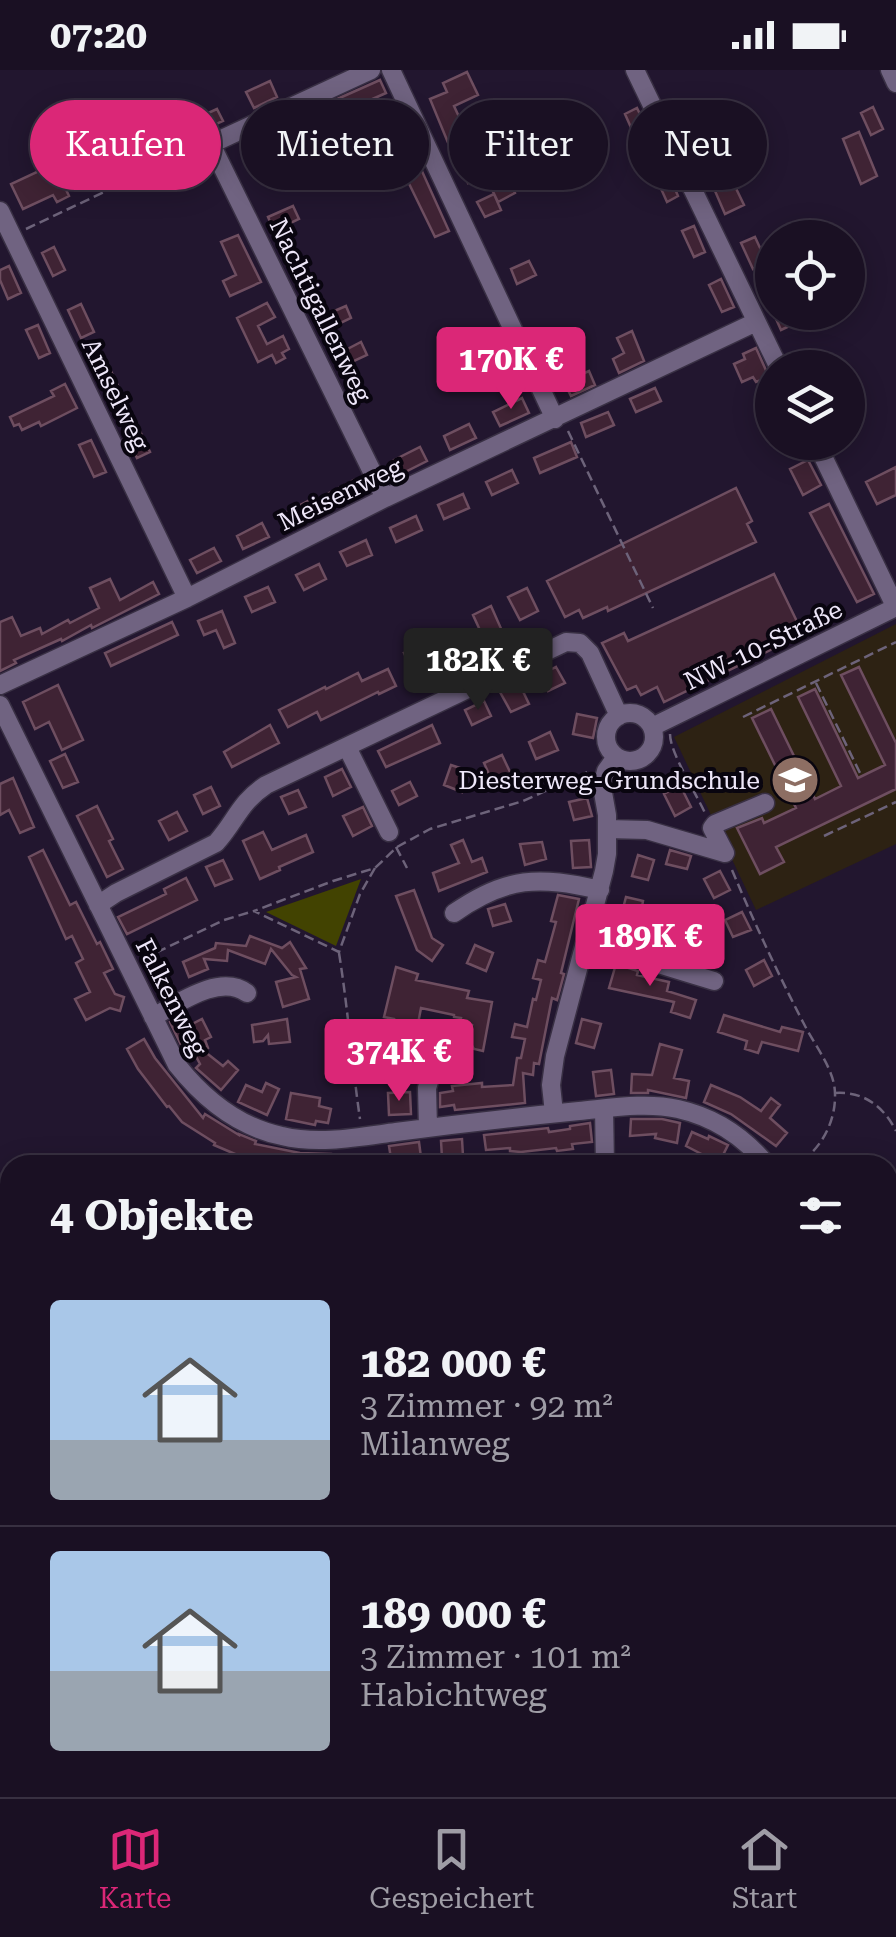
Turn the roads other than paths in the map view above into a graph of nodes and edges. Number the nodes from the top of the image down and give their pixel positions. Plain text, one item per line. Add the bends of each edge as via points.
1 (370, 70) edge
2 (392, 70) edge
3 (635, 70) edge
4 (890, 70) edge
5 (896, 83) edge
6 (0, 211) edge
7 (755, 320) edge
8 (755, 322) edge
9 (558, 417) junction
10 (825, 460) edge
11 (385, 498) junction
12 (187, 598) junction
13 (896, 607) edge
14 (0, 685) edge
15 (0, 705) edge
16 (619, 716) junction
17 (661, 729) junction
18 (347, 747) junction
19 (611, 764) junction
20 (765, 803) dead end
21 (607, 829) junction
22 (393, 839) road end
23 (600, 890) junction
24 (98, 906) junction
25 (454, 913) dead end
26 (586, 942) junction
27 (714, 980) dead end
28 (247, 993) dead end
29 (153, 1017) junction
30 (439, 1049) dead end
31 (604, 1109) junction
32 (554, 1113) junction
33 (428, 1128) junction
34 (605, 1155) edge
35 (757, 1155) edge

1 - 11 street, Nachtigallenweg via 211,144
2 - 9 street
3 - 7 street
4 - 5 street
6 - 12 street, Amselweg
8 - 9 street, Meisenweg
9 - 11 street, Meisenweg
10 - 13 street
11 - 12 street, Meisenweg
12 - 14 street, Meisenweg
13 - 17 street, NW-10-Straße
15 - 24 street, Falkenweg
16 - 17 street via 638,714
16 - 18 street via 590,653 580,642 566,642
16 - 19 street via 607,731
17 - 19 street via 646,756
18 - 22 street
18 - 24 street via 266,785 249,796 216,843
19 - 21 street via 602,787
20 - 21 street via 712,828 725,853 647,830
21 - 23 street
23 - 25 street via 532,880 490,891
23 - 26 street
24 - 29 street, Falkenweg
26 - 27 street
26 - 32 street via 555,1056
28 - 29 street via 228,984
29 - 33 street, Falkenweg via 177,1065 212,1104 259,1129 306,1140
30 - 33 street via 427,1088
31 - 32 street, Falkenweg
31 - 34 street
31 - 35 street, Falkenweg via 651,1106 695,1114 739,1136
32 - 33 street, Falkenweg

